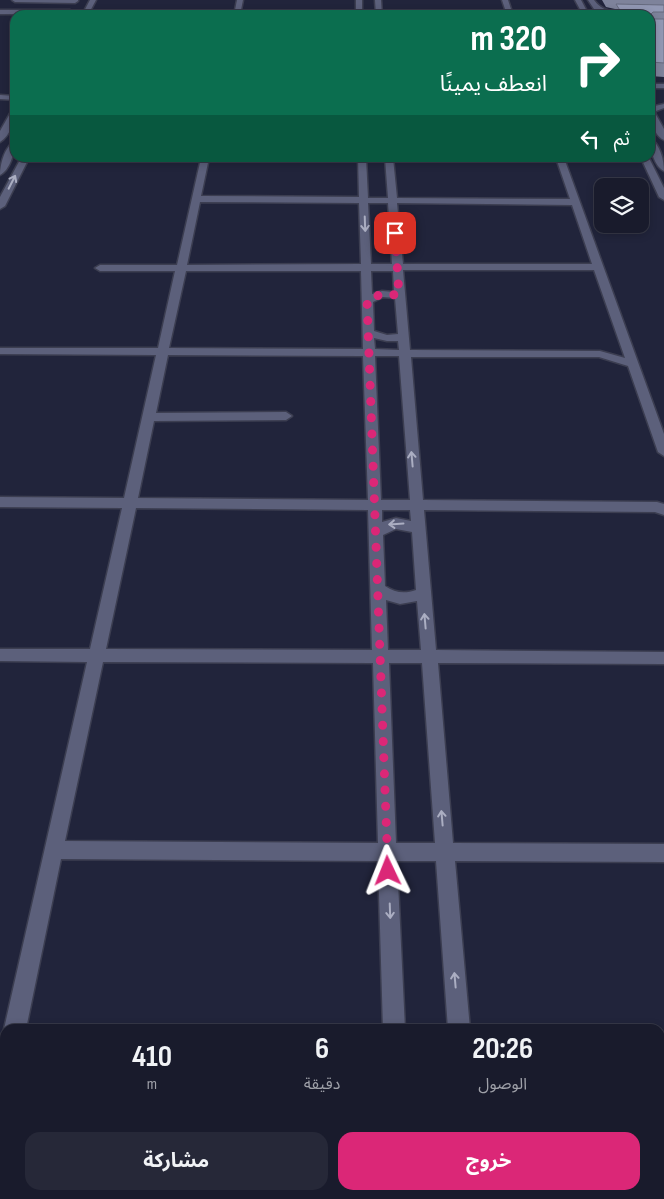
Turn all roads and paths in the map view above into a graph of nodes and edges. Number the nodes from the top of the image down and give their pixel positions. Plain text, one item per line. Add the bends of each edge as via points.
1 (15, 0) edge
2 (40, 0) edge
3 (75, 1) edge
4 (655, 120) edge
5 (10, 121) edge
6 (664, 137) edge
7 (0, 139) edge
8 (655, 150) edge
9 (10, 153) edge
10 (22, 162) edge
11 (204, 162) edge
12 (362, 162) edge
13 (389, 162) edge
14 (561, 162) edge
15 (647, 162) edge
16 (664, 168) edge
17 (0, 172) edge
18 (664, 197) edge
19 (196, 199) junction
20 (364, 200) junction
21 (392, 200) junction
22 (576, 202) junction
23 (0, 206) edge
24 (366, 266) junction
25 (397, 266) junction
26 (181, 267) junction
27 (599, 267) junction
28 (100, 268) dead end
29 (399, 295) junction
30 (367, 300) junction
31 (368, 333) junction
32 (402, 337) junction
33 (626, 340) junction
34 (0, 351) edge
35 (162, 352) junction
36 (369, 353) junction
37 (404, 353) junction
38 (600, 354) junction
39 (633, 364) junction
40 (286, 416) dead end
41 (148, 417) junction
42 (664, 452) edge
43 (0, 502) edge
44 (129, 503) junction
45 (375, 504) junction
46 (416, 505) junction
47 (662, 506) edge
48 (418, 529) junction
49 (376, 533) junction
50 (378, 589) junction
51 (423, 592) junction
52 (0, 655) edge
53 (96, 656) junction
54 (380, 657) junction
55 (428, 657) junction
56 (664, 658) edge
57 (53, 850) junction
58 (388, 851) junction
59 (444, 852) junction
60 (664, 852) edge
61 (16, 1024) edge
62 (394, 1024) edge
63 (459, 1024) edge

1 - 2 street
2 - 3 street
4 - 6 street
5 - 7 street
8 - 16 street
9 - 17 street
23 -> 10 street
11 - 19 street
12 - 20 street
13 - 21 street
14 - 22 street
15 - 18 street
19 - 20 street
19 - 26 street
20 - 21 street
20 -> 24 street
21 - 22 street
21 - 25 street
22 - 27 street
24 - 25 street
24 - 26 street
24 - 30 street
25 - 27 street
25 - 29 street
26 - 28 street
26 - 35 street
27 - 33 street
29 - 30 street via 382,294
29 - 32 street
30 - 31 street
31 - 32 street via 387,338
31 - 36 street
32 - 37 street
33 - 38 street via 615,349
33 - 39 street
34 - 35 street
35 - 36 street
35 - 41 street
36 - 37 street
36 - 45 street
37 - 38 street
46 -> 37 street
38 - 39 street
39 - 42 street
40 - 41 street
41 - 44 street
43 - 44 street
44 - 45 street
44 - 53 street
45 - 46 street
45 - 49 street
46 - 47 street
46 - 48 street
48 -> 49 street via 394,523
48 - 51 street
49 - 50 street
50 - 51 street via 389,596 402,598
50 - 54 street
55 -> 51 street
52 - 53 street
53 - 54 street
53 - 57 street
54 - 55 street
54 - 58 street
55 - 56 street
59 -> 55 street
57 - 58 street
57 - 61 street
58 - 59 street
58 -> 62 street
59 - 60 street
63 -> 59 street

